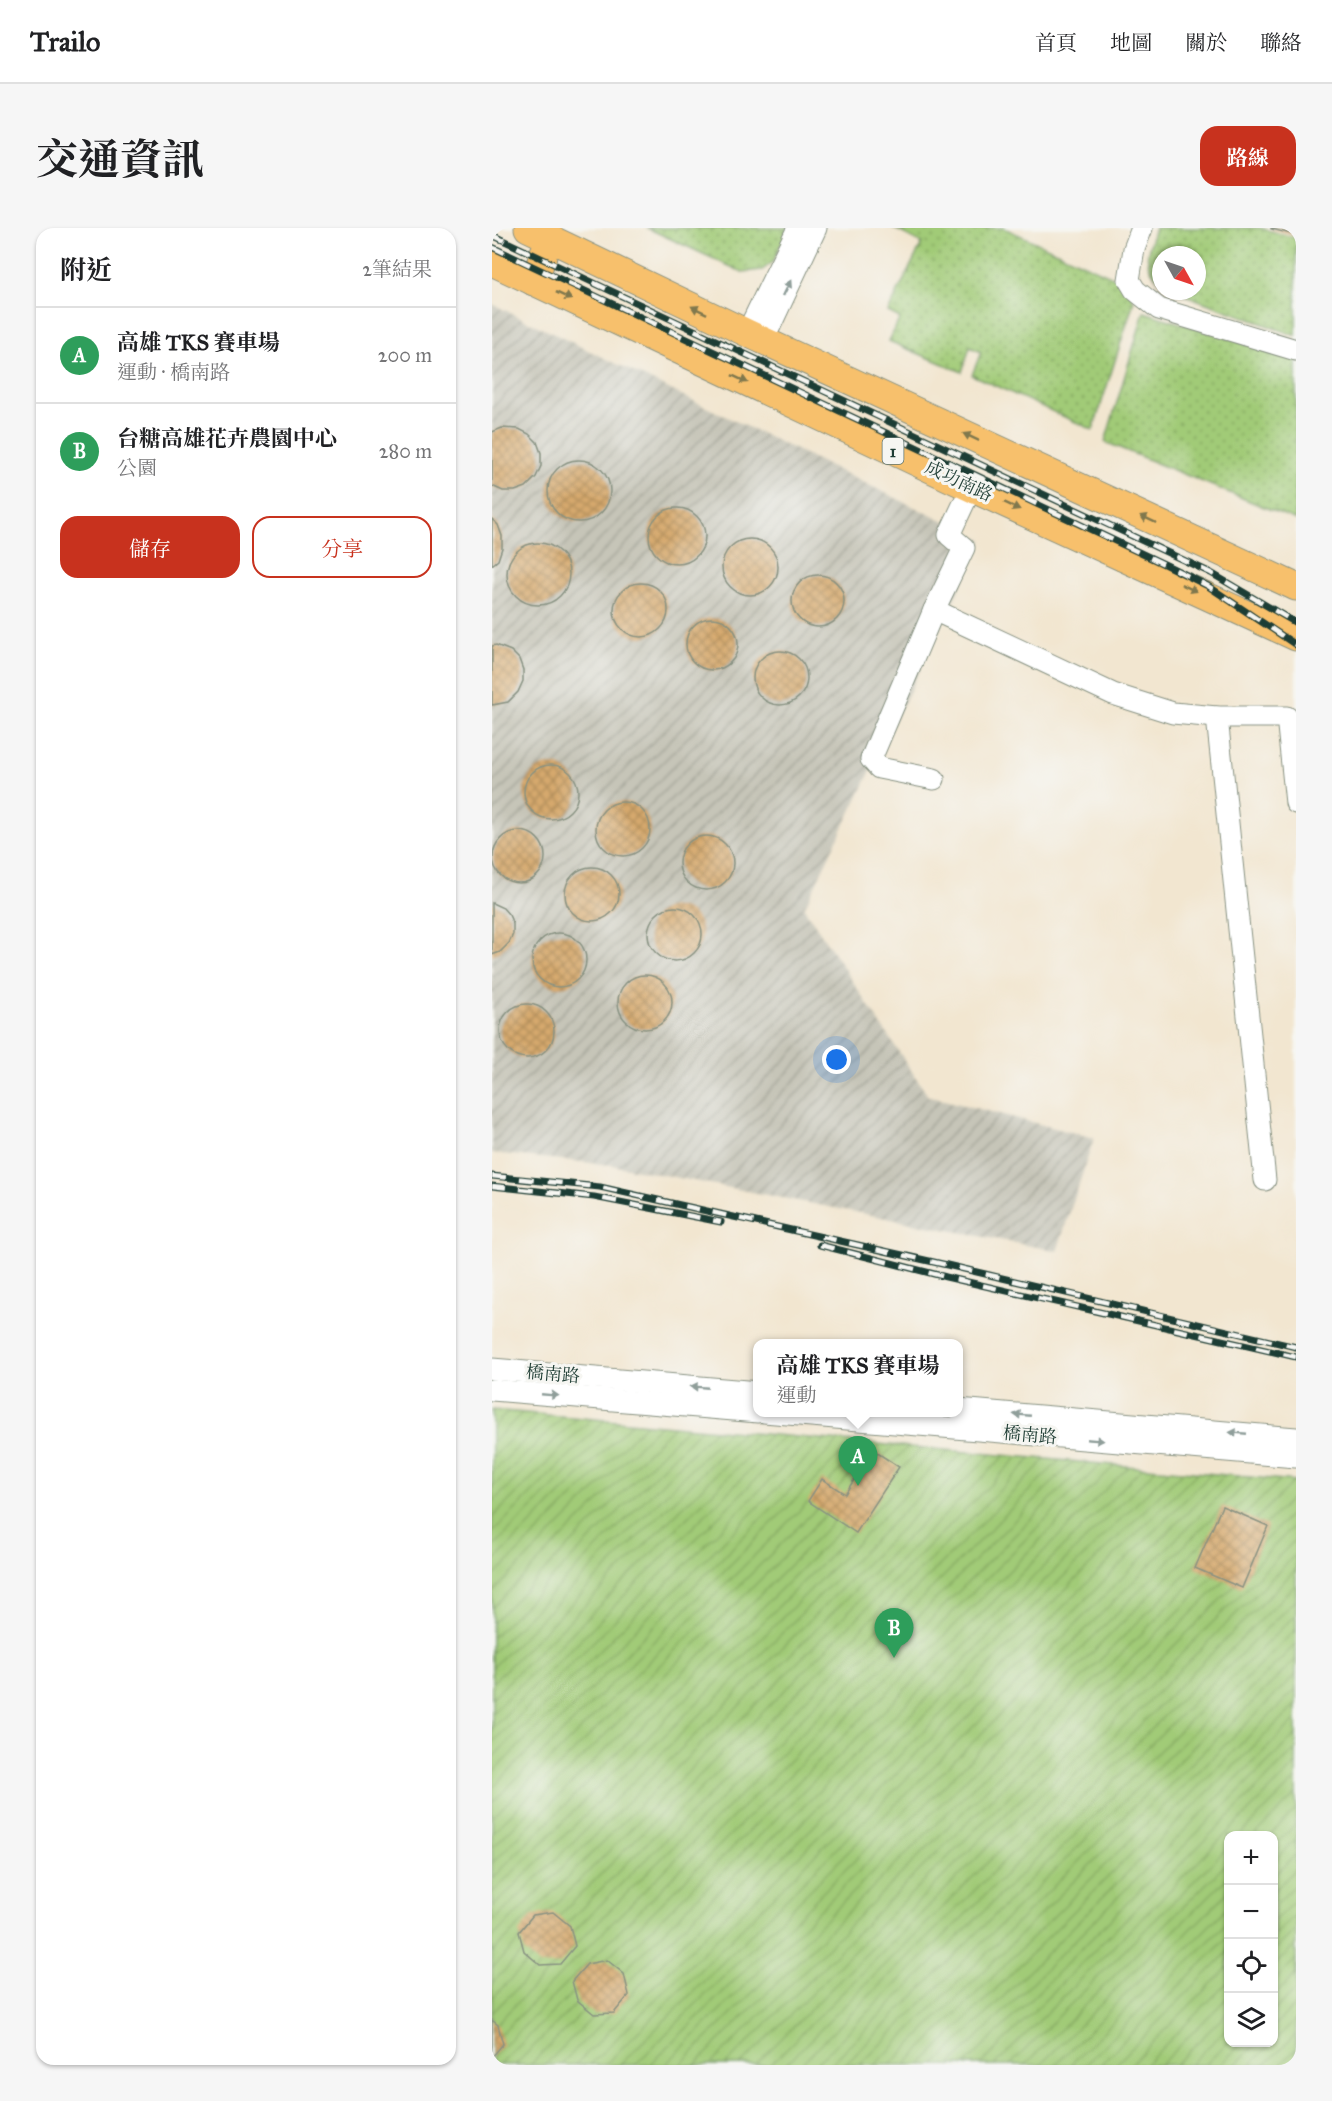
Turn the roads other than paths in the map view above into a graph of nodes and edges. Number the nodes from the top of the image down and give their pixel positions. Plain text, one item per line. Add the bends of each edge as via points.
1 (798, 228) edge
2 (816, 228) edge
3 (1142, 228) edge
4 (539, 233) edge
5 (492, 262) edge
6 (534, 282) junction
7 (755, 337) junction
8 (1296, 350) edge
9 (971, 488) junction
10 (1296, 587) edge
11 (934, 610) junction
12 (1296, 637) edge
13 (1217, 717) junction
14 (934, 779) dead end
15 (1296, 803) edge
16 (1265, 1180) dead end
17 (492, 1369) edge
18 (492, 1390) edge
19 (753, 1392) edge
20 (963, 1409) edge
21 (753, 1412) edge
22 (812, 1417) edge
23 (1296, 1438) edge
24 (1296, 1457) edge

1 - 7 street
7 -> 2 street
3 - 8 street via 1129,280 1135,290 1159,309
4 - 6 main road
7 -> 4 main road
5 - 6 main road, 成功南路 / 1
6 -> 9 main road, 成功南路 / 1
10 -> 7 main road
9 - 11 street via 949,535 964,548
9 -> 12 main road, 成功南路 / 1
11 - 13 street via 1113,694 1173,713
11 - 14 street via 871,759 879,768
13 - 15 street via 1287,717
13 - 16 street
19 -> 17 street, 橋南路
18 -> 21 street, 橋南路
23 -> 20 street, 橋南路
22 -> 24 street, 橋南路

